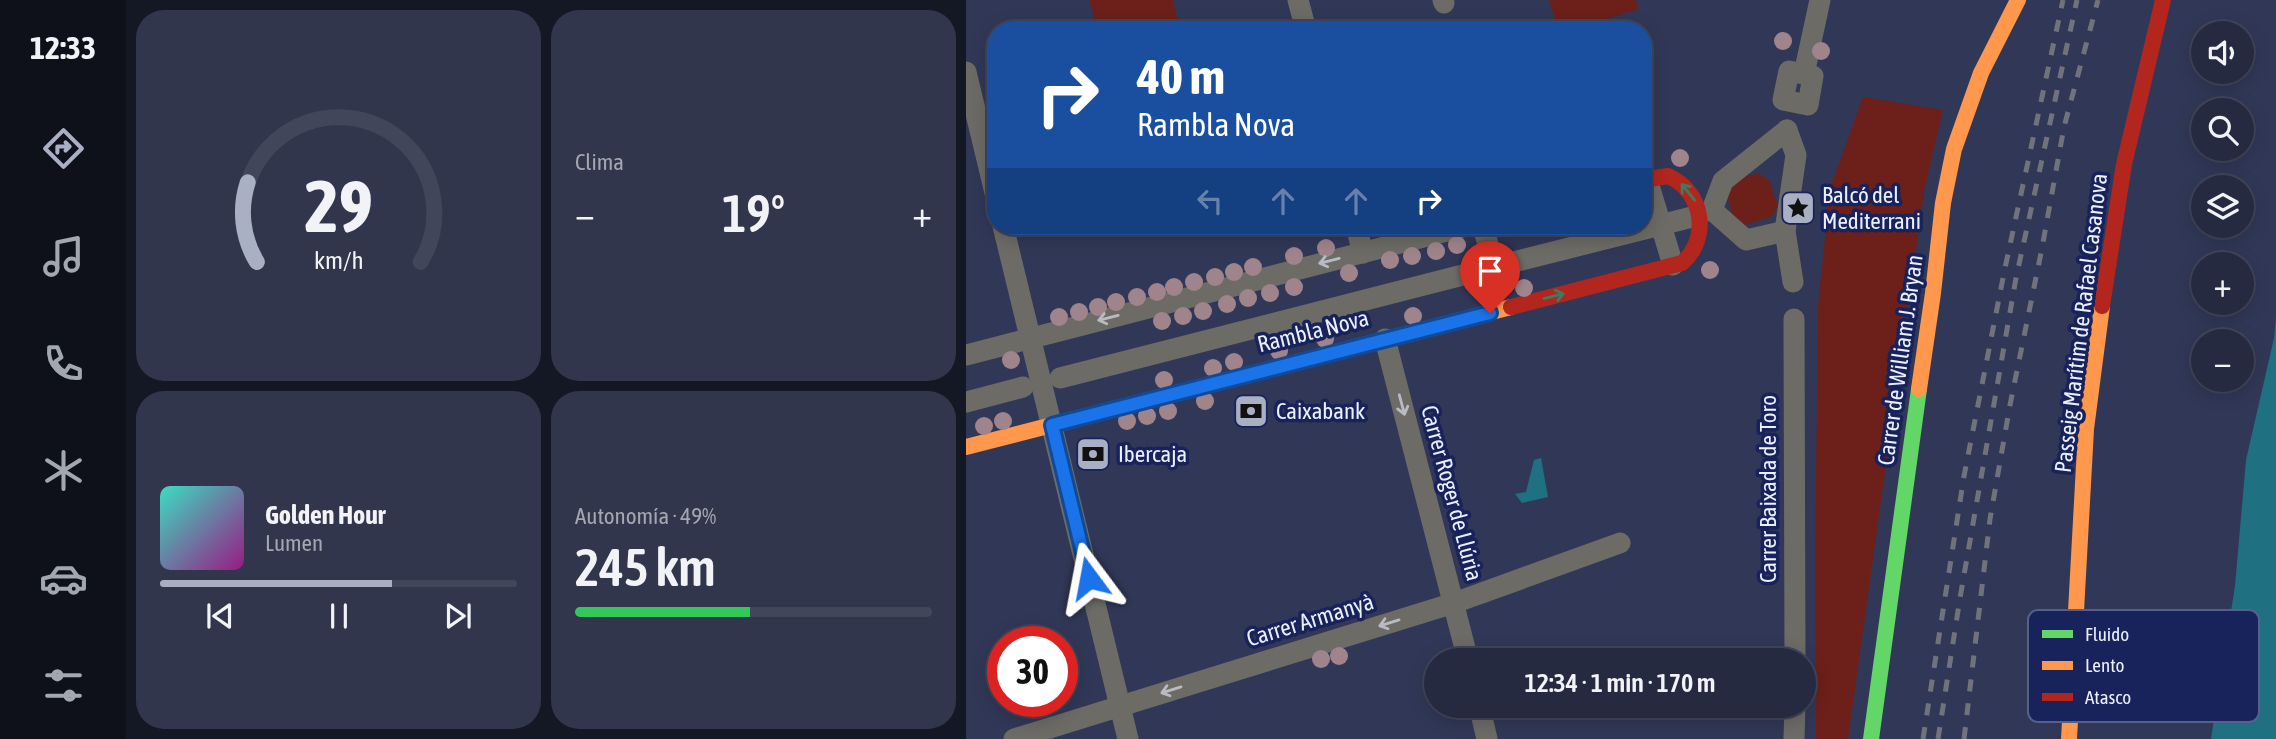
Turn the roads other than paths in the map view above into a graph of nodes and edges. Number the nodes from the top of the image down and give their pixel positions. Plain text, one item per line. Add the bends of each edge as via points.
1 (1298, 0) edge
2 (1820, 0) edge
3 (2018, 0) edge
4 (2163, 0) edge
5 (1304, 21) edge
6 (966, 72) edge
7 (970, 107) edge
8 (1787, 130) junction
9 (987, 166) edge
10 (1652, 177) edge
11 (1652, 199) edge
12 (1700, 215) junction
13 (1661, 225) junction
14 (1652, 227) edge
15 (1785, 231) junction
16 (1005, 235) edge
17 (1358, 235) edge
18 (1432, 235) edge
19 (1485, 235) edge
20 (1621, 235) edge
21 (1363, 253) junction
22 (1673, 265) junction
23 (1494, 267) junction
24 (1793, 282) dead end
25 (1794, 319) dead end
26 (1029, 339) junction
27 (1385, 340) junction
28 (966, 355) edge
29 (1060, 378) dead end
30 (1023, 387) dead end
31 (966, 402) edge
32 (1052, 425) junction
33 (966, 447) edge
34 (1620, 543) dead end
35 (1454, 603) junction
36 (2076, 610) edge
37 (1465, 648) edge
38 (1795, 648) edge
39 (1120, 706) junction
40 (1482, 718) edge
41 (1795, 718) edge
42 (1014, 739) edge
43 (1128, 739) edge
44 (1487, 739) edge
45 (1794, 739) edge
46 (1871, 739) edge

1 - 5 street
2 - 8 street via 1804,74 1789,71 1783,100 1793,102
3 - 46 street, Carrer de William J. Bryan via 1974,85 1943,202
4 - 36 street, Passeig Marítim de Rafael Casanova via 2124,164 2108,257 2086,429
6 - 7 street
7 - 9 street
8 - 15 street via 1796,155
8 - 15 street via 1723,181 1712,210 1746,240
12 -> 10 street via 1690,192 1679,182 1663,175
11 - 13 street
12 - 13 street, Rambla Nova
12 - 22 street, Rambla Nova via 1700,237 1693,252 1689,259
13 - 14 street, Rambla Nova
13 - 22 street
15 - 24 street
16 - 26 street
17 - 21 street
18 - 21 street
19 - 23 street
20 - 23 street, Rambla Nova
21 -> 26 street
27 -> 22 street, Rambla Nova
23 - 29 street, Rambla Nova
25 - 38 street, Carrer Baixada de Toro
26 - 28 street
26 - 32 street
27 - 32 street, Rambla Nova
27 -> 35 street, Carrer Roger de Llúria
30 - 31 street
32 - 33 street, Rambla Nova
32 - 39 street
34 - 35 street, Carrer Armanyà
35 - 37 street, Carrer Roger de Llúria
35 -> 39 street, Carrer Armanyà
39 - 42 street, Carrer Armanyà
39 - 43 street
40 - 44 street
41 - 45 street

